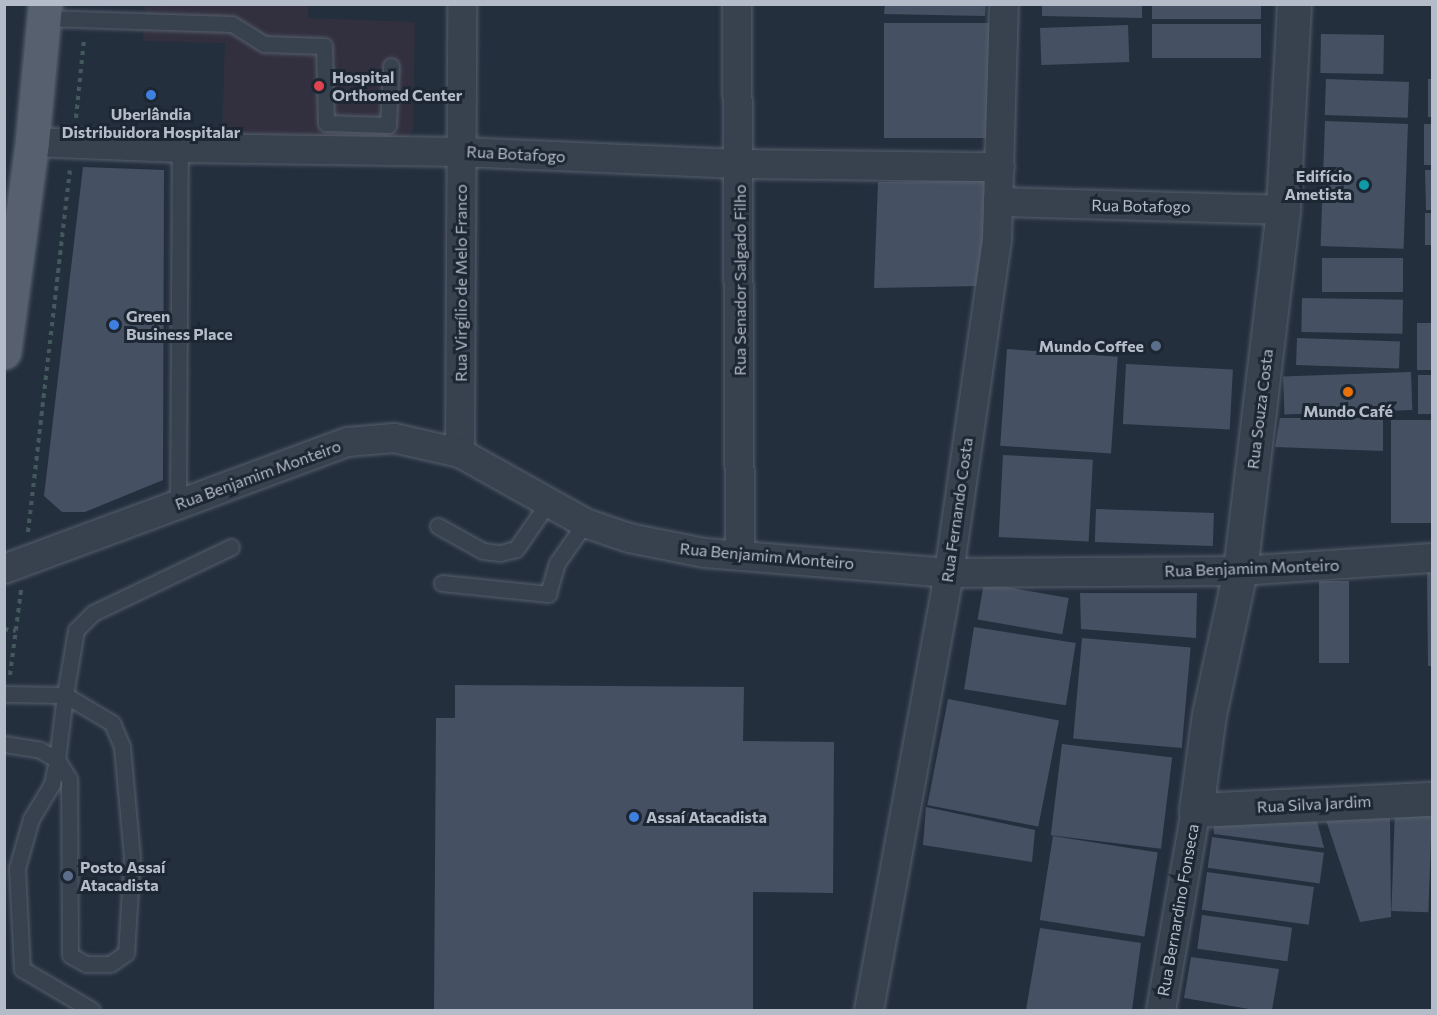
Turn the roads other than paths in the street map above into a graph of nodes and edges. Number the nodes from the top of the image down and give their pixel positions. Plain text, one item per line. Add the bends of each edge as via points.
1 (462, 4) edge
2 (737, 4) edge
3 (1004, 4) edge
4 (1294, 4) edge
5 (45, 11) edge
6 (391, 66) dead end
7 (32, 142) junction
8 (180, 148) junction
9 (462, 152) junction
10 (739, 164) junction
11 (1000, 167) junction
12 (998, 202) junction
13 (1283, 210) junction
14 (4, 352) edge
15 (460, 453) junction
16 (178, 504) junction
17 (547, 504) junction
18 (585, 523) junction
19 (438, 526) dead end
20 (231, 547) dead end
21 (740, 555) junction
22 (1432, 558) edge
23 (15, 565) edge
24 (1240, 571) junction
25 (949, 573) junction
26 (442, 583) dead end
27 (6, 694) edge
28 (65, 695) junction
29 (4, 744) edge
30 (57, 760) junction
31 (1432, 799) edge
32 (1196, 810) junction
33 (92, 1011) edge
34 (869, 1011) edge
35 (1161, 1011) edge

1 - 9 street, Rua Virgílio de Melo Franco
2 - 10 street, Rua Senador Salgado Filho
3 - 11 street, Rua Fernando Costa
4 - 13 street, Rua Souza Costa
5 - 6 lane via 86,19 232,24 264,44 324,46 326,123 388,125
5 - 7 main road
7 - 8 street, Rua Botafogo
7 - 14 main road
8 - 9 street, Rua Botafogo
8 - 16 lane
9 - 10 street, Rua Botafogo
9 - 15 street, Rua Virgílio de Melo Franco
10 - 11 street, Rua Botafogo
10 - 21 street, Rua Senador Salgado Filho
11 - 12 street, Rua Fernando Costa
12 - 13 street, Rua Botafogo
12 - 25 street, Rua Fernando Costa via 997,239
13 - 24 street, Rua Souza Costa
15 - 16 street, Rua Benjamim Monteiro via 394,438 348,441
15 - 17 street, Rua Benjamim Monteiro
16 - 23 street, Rua Benjamim Monteiro
17 - 18 street, Rua Benjamim Monteiro
17 - 19 lane via 516,549 500,553 483,551
18 - 21 street, Rua Benjamim Monteiro via 669,547
18 - 26 lane via 557,563 548,594
20 - 28 lane via 93,614 75,630
21 - 25 street, Rua Benjamim Monteiro
22 - 24 street, Rua Benjamim Monteiro
24 - 25 street, Rua Benjamim Monteiro
24 - 32 street, Rua Souza Costa via 1209,714
25 - 34 street, Rua Fernando Costa
27 - 28 lane
28 - 30 lane
28 - 30 lane via 112,723 122,747 132,856 126,953 110,964 86,964 70,956 69,779
29 - 30 lane via 40,750
30 - 33 lane via 52,784 31,819 17,868 22,969
31 - 32 street, Rua Silva Jardim
32 - 35 street, Rua Bernardino Fonseca

